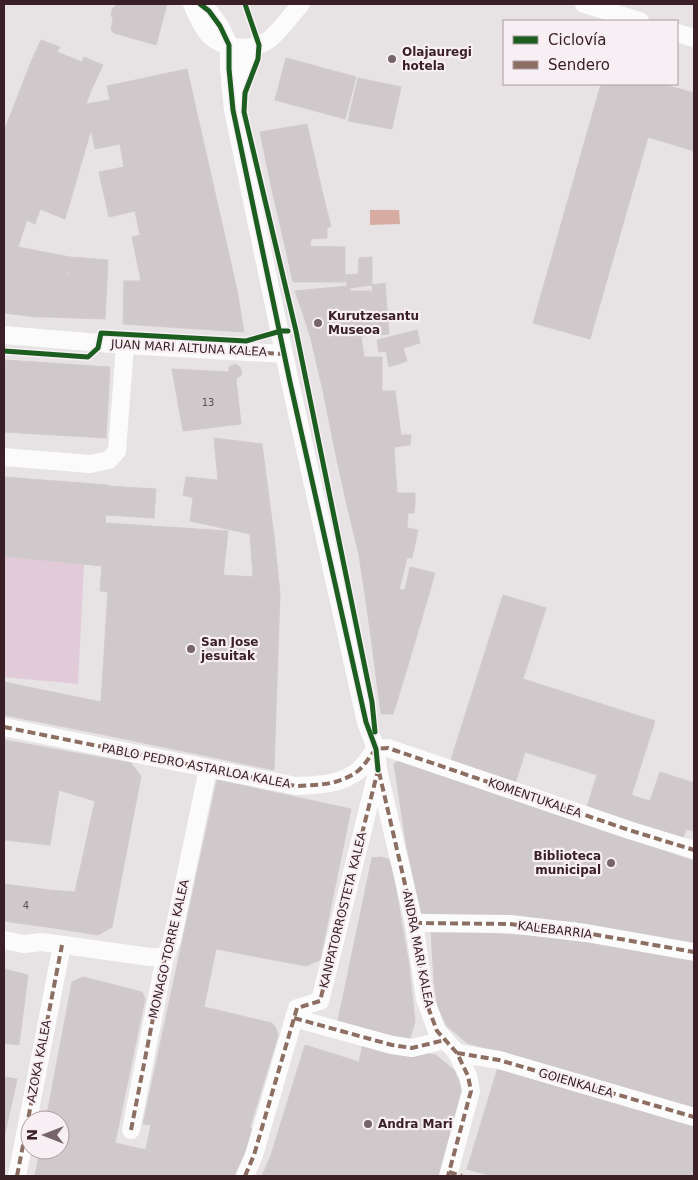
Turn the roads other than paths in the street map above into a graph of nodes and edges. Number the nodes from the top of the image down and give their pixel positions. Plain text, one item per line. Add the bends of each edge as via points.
1 (192, 4) edge
2 (200, 4) edge
3 (301, 4) edge
4 (584, 4) edge
5 (637, 20) edge
6 (678, 32) edge
7 (694, 38) edge
8 (229, 46) junction
9 (253, 47) junction
10 (233, 95) junction
11 (4, 335) edge
12 (125, 345) junction
13 (284, 354) junction
14 (4, 457) edge
15 (4, 727) edge
16 (376, 749) junction
17 (208, 769) junction
18 (378, 770) junction
19 (694, 850) edge
20 (414, 923) junction
21 (4, 940) edge
22 (62, 945) junction
23 (694, 952) edge
24 (165, 957) junction
25 (294, 1018) junction
26 (445, 1040) junction
27 (457, 1053) junction
28 (694, 1117) edge
29 (131, 1130) dead end
30 (453, 1175) edge
31 (16, 1176) edge
32 (245, 1176) edge

1 - 8 street via 208,34
2 - 8 street via 209,10
3 - 9 street via 269,40
4 - 5 street
6 - 7 street
8 - 9 street
8 - 10 street
9 - 10 street
10 - 13 street via 233,110
11 - 12 street, JUAN MARI ALTUNA KALEA
12 - 13 street, JUAN MARI ALTUNA KALEA
12 - 14 street via 117,450 109,460 90,464
13 - 16 street via 366,722
15 - 17 street, PABLO PEDRO ASTARLOA KALEA
16 - 17 street, PABLO PEDRO ASTARLOA KALEA via 359,770 338,782 316,786 296,786
16 - 18 street
16 - 19 street, KOMENTUKALEA via 388,748
17 - 24 street, MONAGO TORRE KALEA via 172,940
18 - 20 street, ANDRA MARI KALEA
18 - 25 street, KANPATORROSTETA KALEA via 320,1001 297,1008
20 - 23 street, KALEBARRIA via 510,924 586,933
20 - 26 street, ANDRA MARI KALEA via 425,999 437,1032
21 - 22 street
22 - 24 street
22 - 31 street, AZOKA KALEA
24 - 29 street, MONAGO TORRE KALEA
25 - 26 street via 412,1048
25 - 32 street
26 - 27 street, ANDRA MARI KALEA
27 - 28 street, GOIENKALEA via 499,1060
27 - 30 street, ANDRA MARI KALEA via 471,1091

